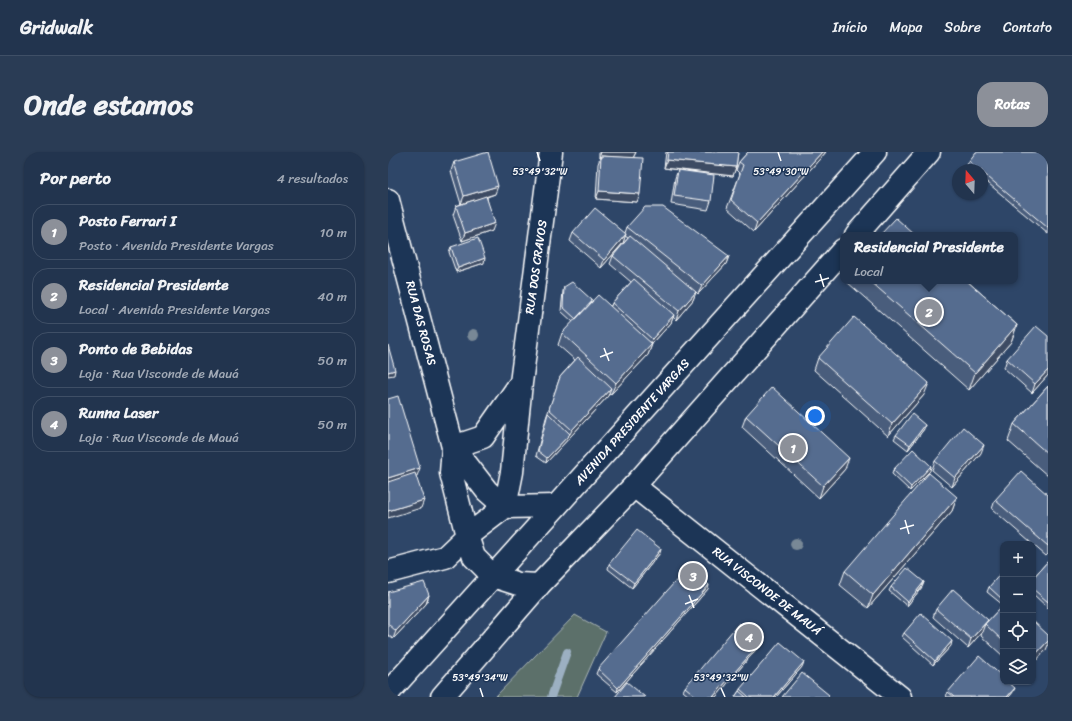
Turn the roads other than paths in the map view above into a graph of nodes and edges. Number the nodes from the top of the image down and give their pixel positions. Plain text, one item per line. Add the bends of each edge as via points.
1 (551, 152) edge
2 (875, 152) edge
3 (929, 152) edge
4 (388, 200) edge
5 (859, 232) edge
6 (840, 253) edge
7 (396, 259) edge
8 (521, 383) junction
9 (454, 447) junction
10 (634, 486) junction
11 (505, 506) junction
12 (556, 506) junction
13 (467, 536) junction
14 (388, 572) edge
15 (493, 576) junction
16 (539, 585) junction
17 (388, 693) edge
18 (442, 697) edge
19 (900, 697) edge

1 - 8 street, RUA DOS CRAVOS
2 - 12 street, AVENIDA PRESIDENTE VARGAS
3 - 5 street
4 - 7 street, RUA DAS ROSAS
6 - 10 street
7 - 9 street, RUA DAS ROSAS
8 - 9 street, RUA DOS CRAVOS via 483,437
8 - 11 street, RUA DOS CRAVOS via 512,472
9 - 11 street, RUA DAS ROSAS via 487,491
9 - 13 street, RUA DAS ROSAS via 451,473
10 - 16 street
10 - 19 street, RUA VISCONDE DE MAUÁ
11 - 12 street
11 - 13 street
12 - 15 street, AVENIDA PRESIDENTE VARGAS
13 - 14 street via 445,557
13 - 15 street, RUA DAS ROSAS via 474,557
15 - 16 street via 518,584
15 - 17 street, AVENIDA PRESIDENTE VARGAS
16 - 18 street

